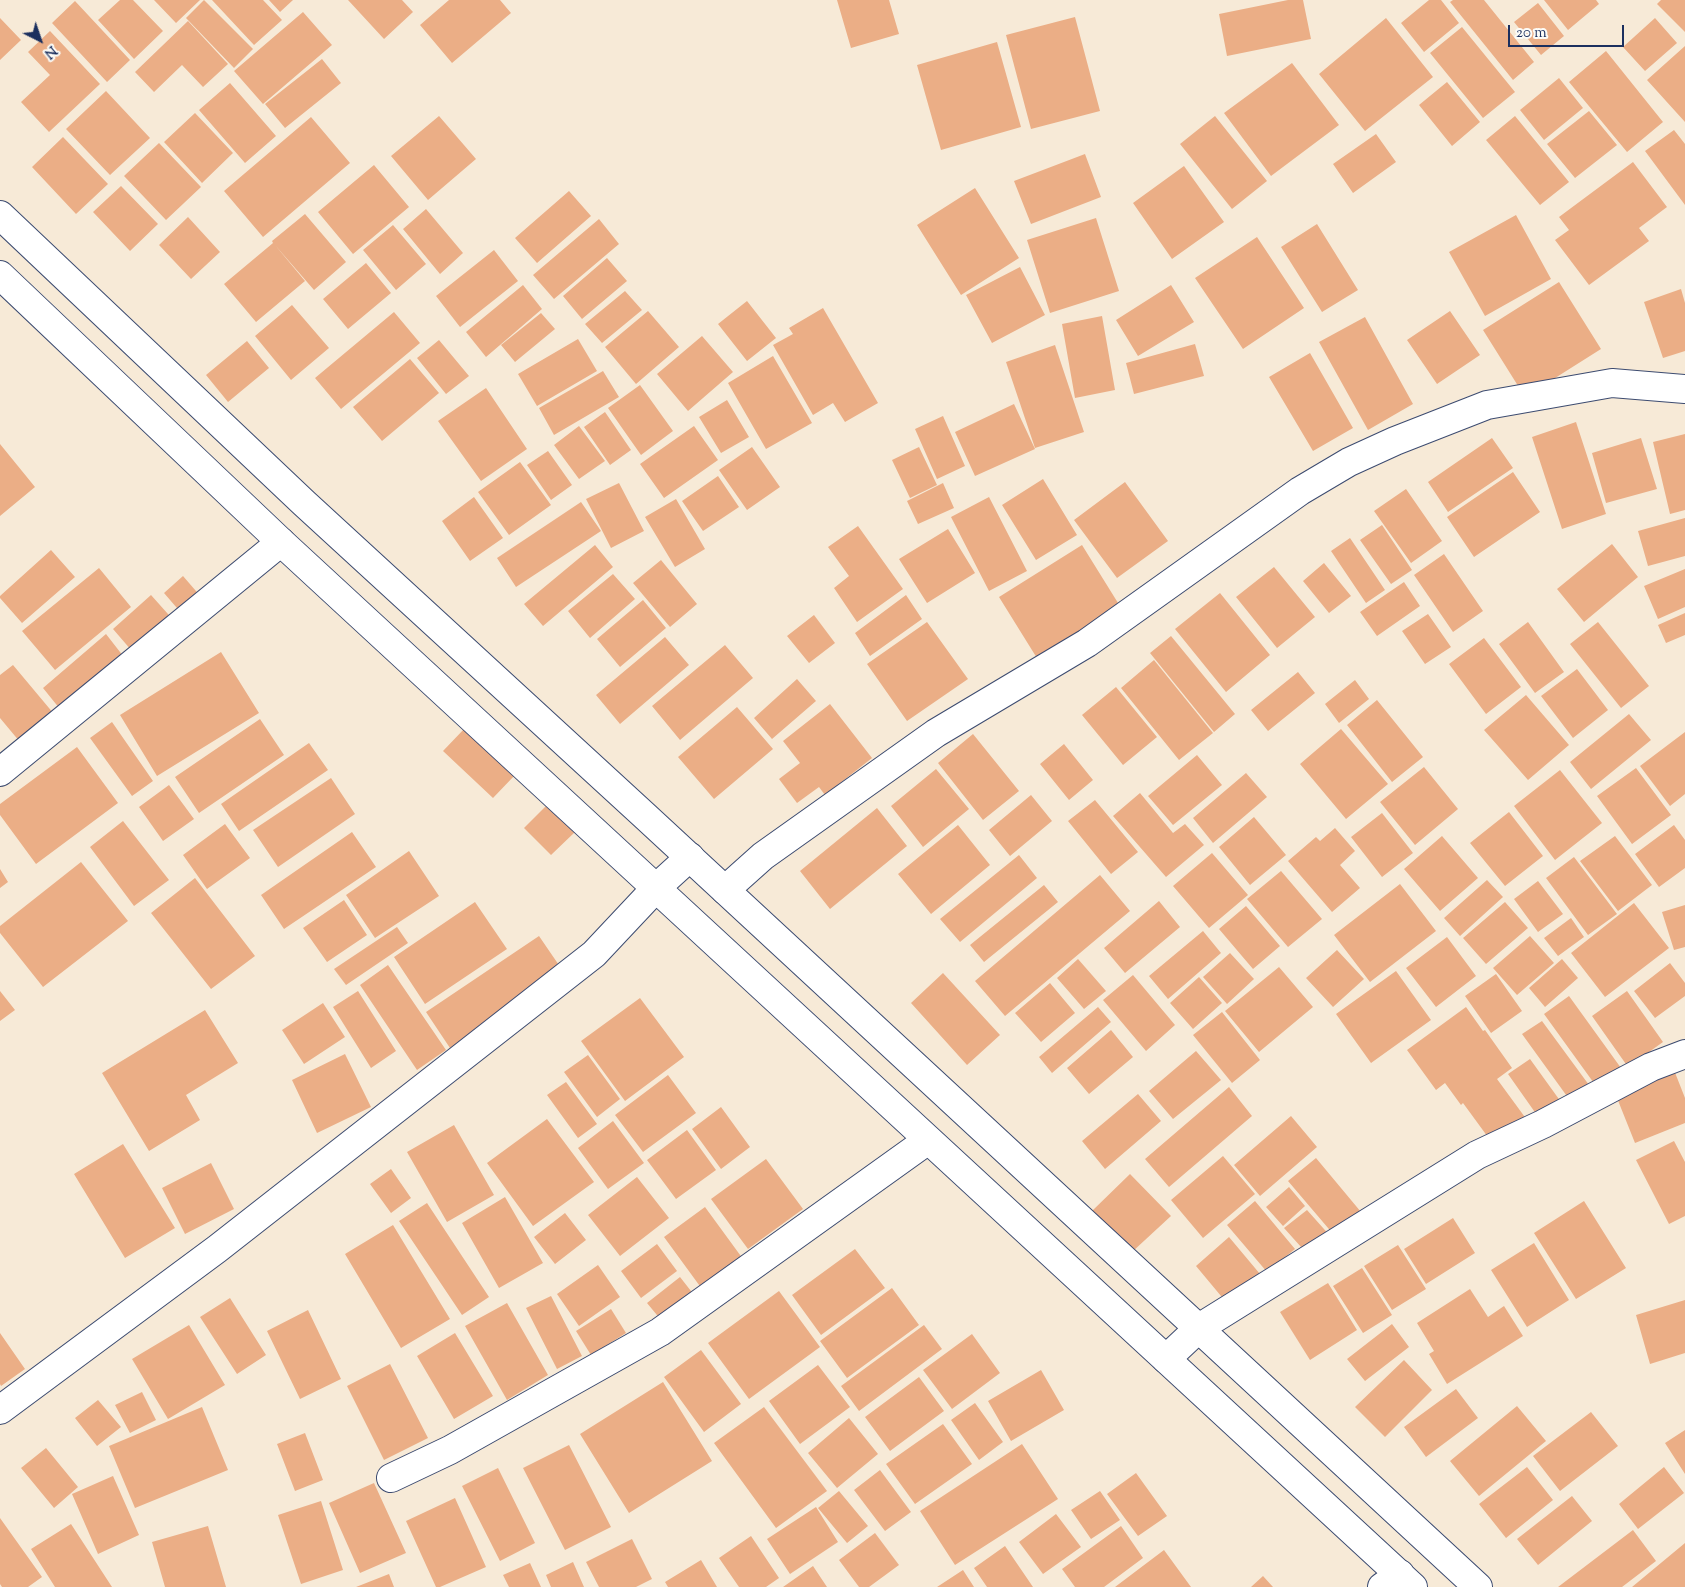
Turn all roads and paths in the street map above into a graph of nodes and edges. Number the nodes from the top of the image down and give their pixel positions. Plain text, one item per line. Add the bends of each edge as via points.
1 (0, 215) edge
2 (0, 275) edge
3 (1685, 389) edge
4 (281, 542) junction
5 (0, 772) edge
6 (690, 857) junction
7 (656, 888) junction
8 (725, 890) junction
9 (1685, 1054) edge
10 (928, 1140) junction
11 (1198, 1328) junction
12 (1166, 1360) junction
13 (0, 1410) edge
14 (391, 1478) dead end
15 (1398, 1583) edge
16 (1478, 1587) edge

1 - 6 main road via 304,503
2 - 4 main road
3 - 8 main road via 1612,383 1487,405 1348,462 1300,491 1087,643 936,733 763,856
4 - 5 main road
4 - 7 main road
6 - 7 main road
6 - 8 main road
7 - 10 main road
7 - 13 main road via 594,954 216,1249
8 - 11 main road
9 - 11 main road via 1651,1067 1477,1155
10 - 12 main road
10 - 14 main road via 660,1332 450,1450
11 - 12 main road
11 - 16 main road
12 - 15 main road

